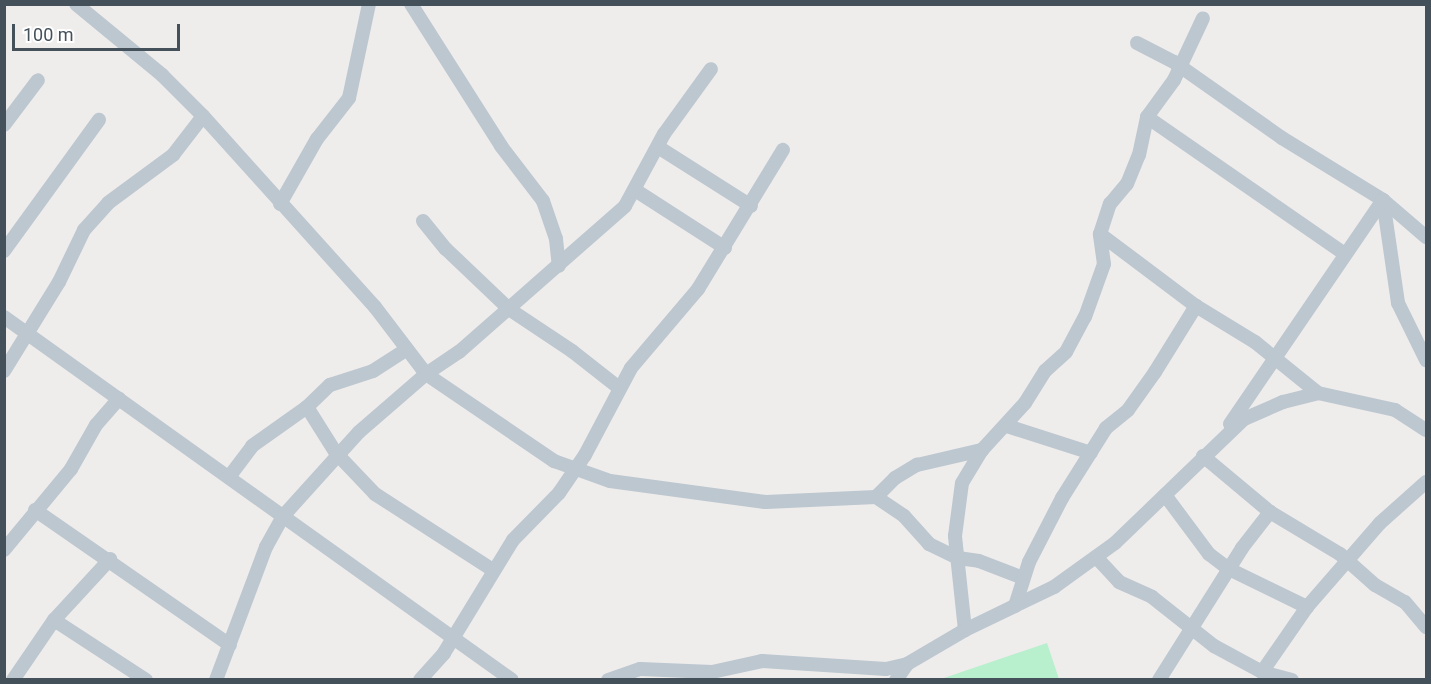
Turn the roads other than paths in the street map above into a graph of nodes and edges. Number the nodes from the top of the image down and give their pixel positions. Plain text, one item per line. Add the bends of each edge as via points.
1 (76, 4) edge
2 (369, 4) edge
3 (411, 4) edge
4 (1203, 18) dead end
5 (1137, 43) dead end
6 (1181, 67) junction
7 (711, 69) dead end
8 (38, 80) dead end
9 (203, 116) junction
10 (1147, 117) junction
11 (99, 120) dead end
12 (4, 125) edge
13 (658, 147) junction
14 (783, 150) dead end
15 (635, 190) junction
16 (1383, 200) junction
17 (280, 204) junction
18 (751, 206) junction
19 (423, 221) dead end
20 (1100, 234) junction
21 (1426, 237) edge
22 (725, 248) junction
23 (4, 251) edge
24 (1345, 255) junction
25 (559, 266) junction
26 (1196, 306) junction
27 (509, 309) junction
28 (4, 317) edge
29 (28, 334) junction
30 (407, 349) junction
31 (1274, 358) junction
32 (1426, 360) edge
33 (4, 371) edge
34 (426, 374) junction
35 (619, 388) junction
36 (1318, 393) junction
37 (119, 399) junction
38 (307, 407) junction
39 (1007, 426) junction
40 (1426, 430) edge
41 (1222, 436) junction
42 (982, 450) junction
43 (336, 453) junction
44 (1091, 453) junction
45 (1203, 456) junction
46 (574, 471) junction
47 (229, 477) junction
48 (1426, 482) edge
49 (1165, 495) junction
50 (876, 497) junction
51 (35, 510) junction
52 (1270, 512) junction
53 (284, 515) junction
54 (4, 550) edge
55 (1096, 557) junction
56 (958, 558) junction
57 (110, 559) junction
58 (1350, 562) junction
59 (1229, 569) junction
60 (494, 570) junction
61 (1023, 578) junction
62 (1015, 606) junction
63 (1307, 607) junction
64 (54, 620) junction
65 (1191, 627) junction
66 (1426, 627) edge
67 (965, 630) junction
68 (452, 638) junction
69 (230, 645) junction
70 (907, 664) junction
71 (4, 672) edge
72 (1262, 672) junction
73 (8, 680) edge
74 (13, 680) edge
75 (146, 680) edge
76 (216, 680) edge
77 (420, 680) edge
78 (512, 680) edge
79 (609, 680) edge
80 (896, 680) edge
81 (1159, 680) edge
82 (1292, 680) edge

1 - 9 street via 162,75
2 - 17 street via 349,98 317,139
3 - 25 street via 501,146 543,201 556,240
4 - 6 street
5 - 6 street
6 - 10 street
6 - 16 street via 1282,138
7 - 13 street
8 - 12 street
9 - 17 street
9 - 29 street via 173,155 108,203 84,230
10 - 20 street via 1139,155 1126,184 1110,204
10 - 24 street
11 - 23 street
13 - 15 street
13 - 18 street
14 - 18 street
15 - 22 street
15 - 25 street via 617,214
16 - 21 street
16 - 24 street
16 - 32 street via 1398,303
17 - 30 street via 375,307
18 - 22 street
19 - 27 street via 446,249
20 - 26 street
20 - 39 street via 1104,264 1085,317 1066,352 1045,370
22 - 35 street via 699,289 631,368
24 - 31 street
25 - 27 street
26 - 31 street
26 - 44 street via 1128,410 1106,428
27 - 34 street via 459,352
27 - 35 street
28 - 29 street
29 - 33 street
29 - 37 street
30 - 34 street
30 - 38 street via 373,371 330,386
31 - 36 street
31 - 41 street
34 - 43 street
34 - 46 street via 493,422
35 - 46 street
36 - 40 street via 1395,410
36 - 41 street via 1283,402 1244,419
37 - 47 street
37 - 51 street via 96,425 71,469
38 - 43 street
38 - 47 street via 252,446
39 - 42 street
39 - 44 street
41 - 45 street
42 - 50 street via 917,465 895,478
42 - 56 street via 962,483 955,536
43 - 53 street
43 - 60 street via 375,494
44 - 61 street via 1062,498
45 - 49 street
45 - 52 street
46 - 50 street via 610,481 766,502
46 - 60 street via 560,493 513,540
47 - 53 street
48 - 58 street via 1380,523
49 - 55 street
49 - 59 street via 1209,554
50 - 56 street via 904,516 929,544
51 - 54 street
51 - 57 street
52 - 58 street
52 - 59 street
53 - 68 street
53 - 69 street via 266,547
55 - 62 street via 1054,587
55 - 65 street via 1119,582 1152,597
56 - 61 street via 979,561
56 - 67 street
57 - 64 street
57 - 69 street
58 - 63 street
58 - 66 street via 1405,602
59 - 63 street
59 - 65 street
60 - 68 street
61 - 62 street
62 - 67 street
63 - 72 street
64 - 74 street
64 - 75 street
65 - 72 street via 1214,646
65 - 81 street
67 - 70 street
68 - 77 street
68 - 78 street
69 - 76 street
70 - 79 street via 886,669 762,661 712,672 640,669
70 - 80 street
71 - 73 street
72 - 82 street

